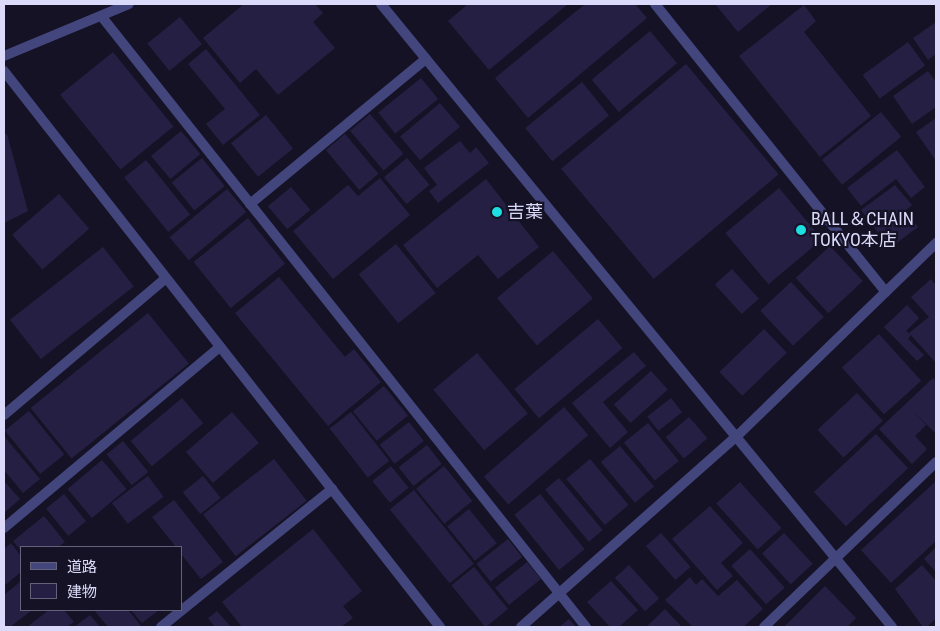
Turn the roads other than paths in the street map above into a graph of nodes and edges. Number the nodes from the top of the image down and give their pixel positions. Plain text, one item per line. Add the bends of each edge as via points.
1 (129, 4) edge
2 (381, 4) edge
3 (655, 4) edge
4 (102, 17) junction
5 (4, 56) edge
6 (426, 59) junction
7 (4, 71) edge
8 (250, 204) junction
9 (936, 243) edge
10 (166, 278) junction
11 (886, 292) junction
12 (220, 347) junction
13 (4, 415) edge
14 (736, 436) junction
15 (936, 462) edge
16 (332, 489) junction
17 (4, 528) edge
18 (836, 559) junction
19 (559, 594) junction
20 (182, 610) edge
21 (181, 611) edge
22 (161, 627) edge
23 (440, 627) edge
24 (521, 627) edge
25 (586, 627) edge
26 (764, 627) edge
27 (892, 627) edge

1 - 4 street
2 - 6 street
3 - 11 street
4 - 5 street
4 - 8 street
6 - 8 street
6 - 14 street
7 - 10 street
8 - 19 street
9 - 11 street
10 - 12 street
10 - 13 street
11 - 14 street
12 - 16 street
12 - 17 street
14 - 18 street
14 - 19 street
15 - 18 street
16 - 20 street
16 - 23 street
18 - 26 street
18 - 27 street
19 - 24 street
19 - 25 street
21 - 22 street

